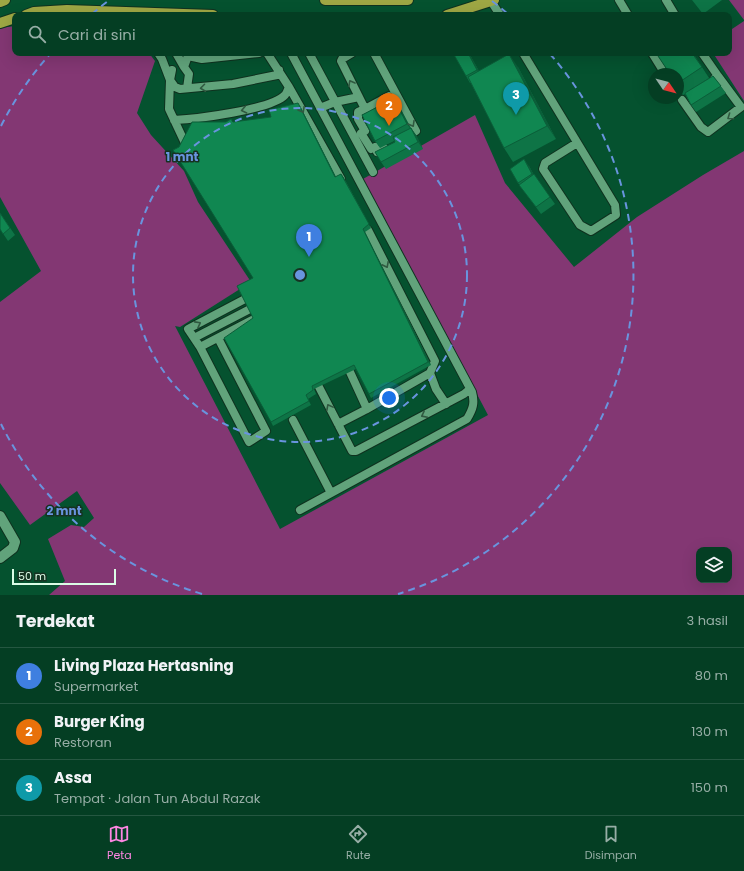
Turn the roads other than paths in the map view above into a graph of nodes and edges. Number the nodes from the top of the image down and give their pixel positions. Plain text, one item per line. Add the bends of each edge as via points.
1 (5, 0) edge
2 (325, 0) edge
3 (408, 0) edge
4 (619, 0) edge
5 (666, 0) edge
6 (492, 1) edge
7 (0, 2) edge
8 (34, 12) edge
9 (104, 12) edge
10 (457, 12) edge
11 (498, 12) edge
12 (626, 12) edge
13 (673, 12) edge
14 (12, 19) edge
15 (0, 23) edge
16 (161, 56) edge
17 (178, 56) edge
18 (187, 56) edge
19 (191, 56) edge
20 (230, 56) edge
21 (269, 56) edge
22 (293, 56) edge
23 (310, 56) edge
24 (347, 56) edge
25 (376, 56) edge
26 (525, 56) edge
27 (654, 56) edge
28 (704, 56) edge
29 (184, 67) junction
30 (661, 68) edge
31 (169, 70) junction
32 (280, 74) junction
33 (718, 76) junction
34 (170, 80) junction
35 (706, 84) edge
36 (289, 87) junction
37 (188, 88) junction
38 (394, 93) junction
39 (359, 97) junction
40 (684, 98) edge
41 (335, 102) junction
42 (320, 108) junction
43 (365, 109) junction
44 (174, 120) junction
45 (186, 143) edge
46 (577, 143) junction
47 (372, 172) dead end
48 (341, 179) edge
49 (368, 230) edge
50 (245, 299) edge
51 (194, 338) junction
52 (218, 338) junction
53 (200, 348) junction
54 (350, 372) edge
55 (430, 373) junction
56 (319, 387) edge
57 (470, 389) junction
58 (446, 404) junction
59 (367, 409) junction
60 (293, 420) dead end
61 (338, 424) junction
62 (331, 493) junction
63 (300, 510) dead end
64 (0, 516) edge
65 (0, 558) edge

1 - 7 main road
2 - 3 main road
4 - 12 lane
5 - 13 lane
6 - 10 main road
6 - 11 lane
8 - 9 main road
14 - 15 main road
16 - 31 lane
17 - 29 lane
18 - 29 lane
19 - 20 lane via 202,59
21 - 32 lane
22 - 42 lane
23 - 41 lane
39 -> 24 lane via 341,61
25 - 38 lane
26 - 46 lane
27 - 30 lane
28 - 33 lane
29 - 31 lane
29 - 37 lane via 189,74
31 - 34 lane
32 - 36 lane
32 -> 37 lane via 233,84
33 - 35 lane
33 -> 40 lane via 741,107 708,132 701,127
34 - 37 lane via 175,87
34 - 44 lane via 169,109
36 -> 44 lane via 285,95 278,100 257,107
36 -> 48 lane
38 - 43 lane
38 -> 43 lane via 416,131 377,152 375,147 371,149 361,133 365,130 358,119 358,112
39 - 41 lane
39 - 43 lane
41 - 42 lane
41 - 47 lane
42 - 57 lane
44 - 45 lane
46 - 46 lane via 617,211 616,215 591,231 580,225 543,169 545,163
49 -> 55 lane via 435,361
51 -> 50 lane via 188,329
51 - 52 lane via 250,309 256,318
51 - 53 lane
52 - 53 lane
52 - 53 lane via 266,431 249,442
54 - 59 lane
55 - 58 lane via 436,389
55 - 59 lane
61 -> 56 lane
57 - 58 lane
57 - 62 lane via 474,401 467,419
58 -> 61 lane via 356,451 352,451
59 - 61 lane
60 - 62 lane
62 - 63 lane
64 - 65 street via 15,542 13,548

